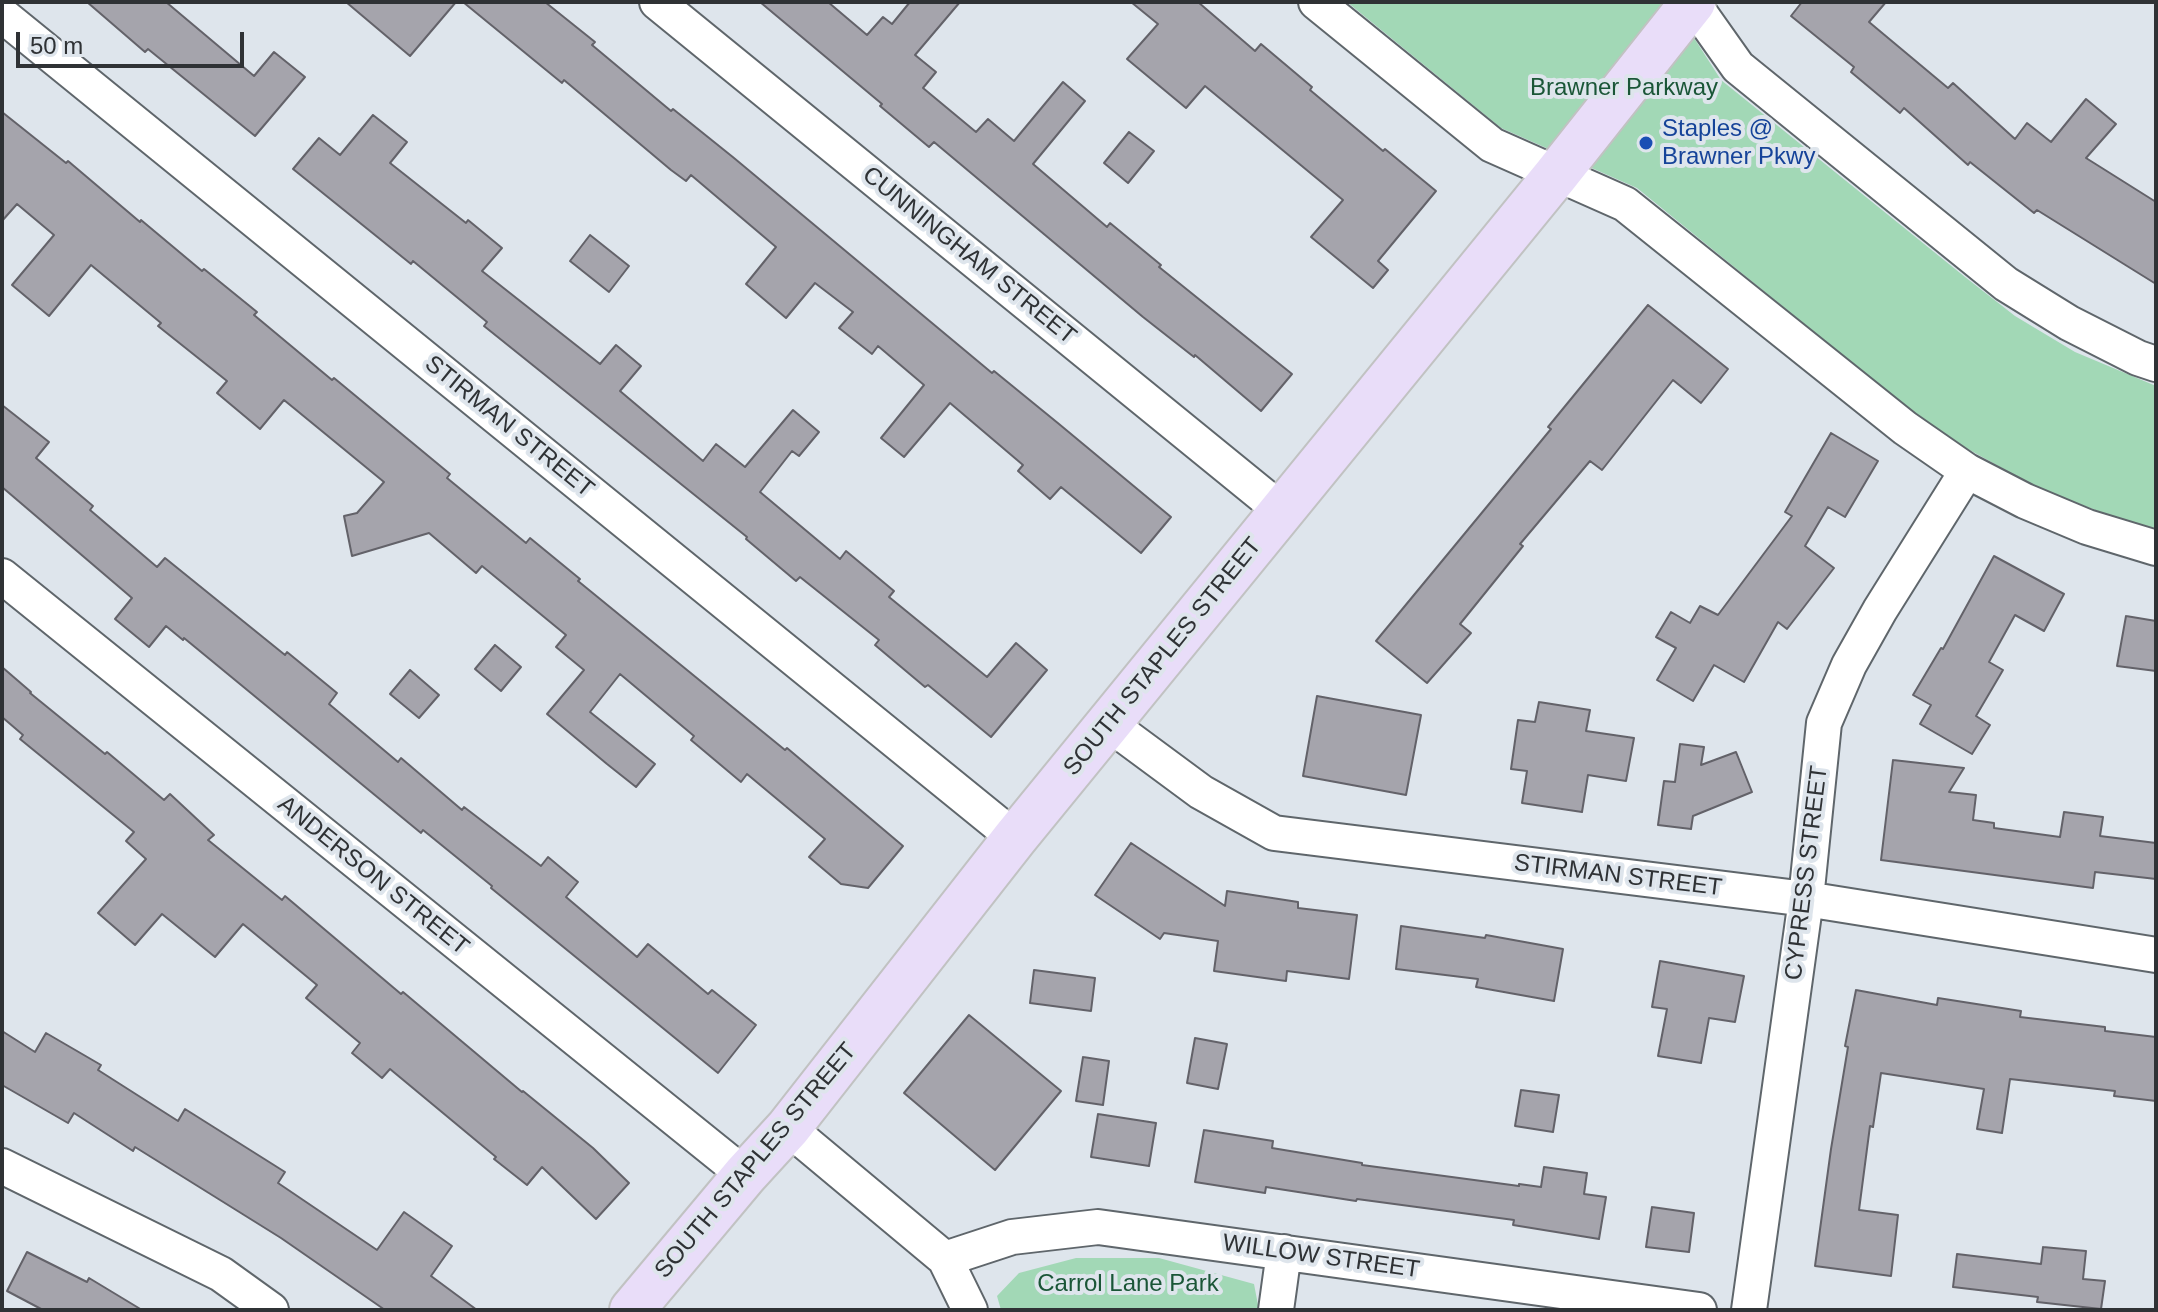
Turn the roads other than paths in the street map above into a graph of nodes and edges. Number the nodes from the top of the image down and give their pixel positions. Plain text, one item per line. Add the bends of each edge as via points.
1 (657, 2) edge
2 (1316, 2) edge
3 (1693, 2) edge
4 (2, 15) edge
5 (1556, 175) junction
6 (2156, 364) edge
7 (1967, 471) junction
8 (1282, 511) junction
9 (2156, 548) edge
10 (2, 576) edge
11 (1109, 724) junction
12 (1015, 838) junction
13 (1806, 899) junction
14 (2156, 955) edge
15 (788, 1128) junction
16 (2, 1166) edge
17 (745, 1175) junction
18 (1284, 1252) junction
19 (945, 1259) junction
20 (645, 1305) edge
21 (271, 1310) edge
22 (970, 1310) edge
23 (1276, 1310) edge
24 (1699, 1310) edge
25 (1749, 1310) edge

1 - 8 street, CUNNINGHAM STREET
2 - 5 street via 1492,145
3 - 5 main road, SOUTH STAPLES STREET
3 - 6 street via 1738,67 2006,284 2069,323
4 - 12 street, STIRMAN STREET
5 - 7 street via 1625,204 1905,428
5 - 8 main road, SOUTH STAPLES STREET
7 - 9 street via 2087,527
7 - 13 street, CYPRESS STREET via 1880,610 1824,723
8 - 11 main road, SOUTH STAPLES STREET
10 - 17 street, ANDERSON STREET
11 - 12 main road, SOUTH STAPLES STREET
11 - 13 street, STIRMAN STREET via 1201,792 1274,833
12 - 15 main road, SOUTH STAPLES STREET
13 - 14 street, STIRMAN STREET
13 - 25 street, CYPRESS STREET
15 - 17 main road, SOUTH STAPLES STREET
15 - 19 street
16 - 21 street via 221,1274
17 - 20 main road, SOUTH STAPLES STREET
18 - 19 street, WILLOW STREET via 1098,1227 1012,1237
18 - 23 street
18 - 24 street, WILLOW STREET
19 - 22 street

